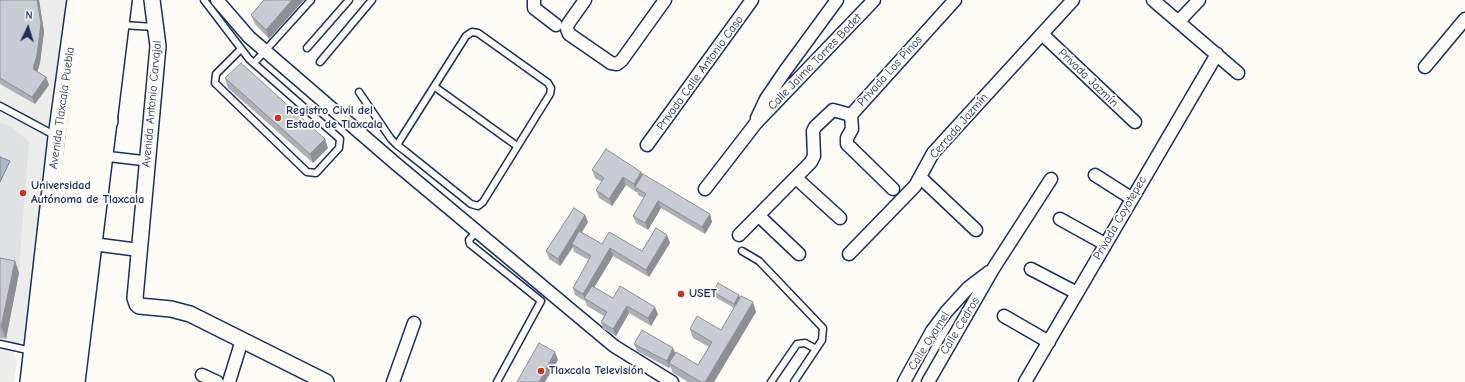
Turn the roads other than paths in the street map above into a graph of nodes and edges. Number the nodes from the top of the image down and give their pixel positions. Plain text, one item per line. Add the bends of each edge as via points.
1 (76, 0) edge
2 (92, 0) edge
3 (107, 0) edge
4 (123, 0) edge
5 (152, 0) edge
6 (204, 0) edge
7 (312, 0) edge
8 (349, 0) edge
9 (372, 0) edge
10 (585, 0) edge
11 (666, 0) edge
12 (752, 0) edge
13 (837, 0) edge
14 (874, 0) edge
15 (955, 0) edge
16 (1073, 0) edge
17 (1153, 0) edge
18 (1199, 0) edge
19 (223, 2) edge
20 (533, 3) edge
21 (1465, 19) edge
22 (1179, 21) junction
23 (120, 25) junction
24 (562, 27) junction
25 (157, 28) junction
26 (1042, 34) junction
27 (307, 48) dead end
28 (240, 50) junction
29 (265, 52) junction
30 (1216, 54) junction
31 (320, 62) dead end
32 (254, 63) junction
33 (1425, 66) dead end
34 (1238, 73) dead end
35 (435, 87) junction
36 (359, 92) dead end
37 (0, 106) edge
38 (851, 115) junction
39 (108, 121) joint
40 (1135, 122) dead end
41 (756, 123) junction
42 (57, 137) junction
43 (397, 145) junction
44 (517, 146) junction
45 (647, 146) dead end
46 (405, 151) junction
47 (96, 154) junction
48 (147, 161) junction
49 (395, 163) junction
50 (1095, 176) dead end
51 (920, 177) junction
52 (796, 178) junction
53 (1051, 179) dead end
54 (705, 189) dead end
55 (894, 189) dead end
56 (1131, 198) junction
57 (758, 216) junction
58 (840, 218) dead end
59 (1060, 219) dead end
60 (976, 230) dead end
61 (477, 231) junction
62 (739, 235) dead end
63 (93, 244) junction
64 (1104, 244) junction
65 (139, 250) junction
66 (742, 251) dead end
67 (799, 254) dead end
68 (849, 254) dead end
69 (993, 269) junction
70 (1031, 269) dead end
71 (1077, 293) junction
72 (1004, 316) dead end
73 (414, 323) dead end
74 (242, 340) junction
75 (1049, 342) junction
76 (0, 344) edge
77 (816, 349) junction
78 (32, 351) junction
79 (202, 376) dead end
80 (64, 377) edge
81 (306, 377) edge
82 (29, 382) edge
83 (45, 382) edge
84 (76, 382) edge
85 (217, 382) edge
86 (229, 382) edge
87 (326, 382) edge
88 (393, 382) edge
89 (497, 382) edge
90 (672, 382) edge
91 (771, 382) edge
92 (794, 382) edge
93 (904, 382) edge
94 (928, 382) edge
95 (1025, 382) edge

1 - 42 main road, Avenida Tlaxcala Puebla
2 - 83 main road, Avenida Tlaxcala Puebla
3 - 47 main road
4 - 23 main road
5 - 25 street, Avenida Antonio Carvajal
6 - 28 lane
7 - 29 lane
8 - 27 lane
9 - 31 lane
10 - 24 street via 568,24
11 - 24 street via 617,64 611,63
12 - 45 street, Privada Calle Antonio Caso
13 - 41 street, Calle Jaime Torres Bodet via 781,76 766,99
14 - 41 street, Calle Jaime Torres Bodet
15 - 38 street, Privada Los Pinos
16 - 26 street, Cerrada Jazmín
17 - 22 street
18 - 22 street
19 - 29 street via 242,30
20 - 24 street via 536,10
21 - 33 street
22 - 30 street
23 - 25 lane
23 - 39 main road
25 - 48 street, Avenida Antonio Carvajal via 158,46
26 - 40 street, Privada Jazmín
26 - 51 street, Cerrada Jazmín via 932,153
28 - 32 lane
28 - 32 lane via 216,74 214,83 307,172 316,173 340,148 340,139
29 - 32 lane
29 - 49 street
30 - 34 street
30 - 56 street, Privada Coyotepec
35 - 43 lane
35 - 44 lane
35 - 44 lane via 466,36 472,32 478,33 544,80 550,86 550,94
36 - 43 lane
37 - 42 lane
38 - 52 street, Privada Los Pinos via 833,110 815,127 813,159
38 - 55 street via 852,129 847,144
39 - 47 main road
41 - 54 street, Calle Jaime Torres Bodet
42 - 78 main road, Avenida Tlaxcala Puebla
43 - 46 lane
44 - 46 lane via 483,202 478,206 471,204
46 - 49 lane
47 - 48 street
47 - 63 main road
47 - 80 main road
48 - 65 street, Avenida Antonio Carvajal
49 - 61 street
50 - 56 street
51 - 60 street
51 - 68 street, Cerrada Jazmín via 915,186
52 - 57 street, Privada Los Pinos
52 - 58 street
53 - 69 street, Calle Cedros
56 - 64 street, Privada Coyotepec
57 - 62 street, Privada Los Pinos
57 - 67 street
59 - 64 street
61 - 89 lane via 469,240 470,244 540,301
61 - 90 street via 614,346
63 - 65 street
63 - 84 main road
64 - 71 street, Privada Coyotepec
65 - 74 street, Avenida Antonio Carvajal via 135,298 139,306 172,309 190,314
66 - 77 lane via 759,261 820,325 824,336
69 - 93 street, Calle Oyamel via 968,288 947,311 932,331
69 - 94 street, Calle Cedros
70 - 71 street
71 - 75 street, Privada Coyotepec
72 - 75 street
73 - 88 street
74 - 81 street
74 - 86 street
75 - 95 street, Privada Coyotepec
76 - 78 lane
77 - 91 lane via 805,343 797,344
77 - 92 lane
78 - 82 main road, Avenida Tlaxcala Puebla
79 - 85 street
81 - 87 street

